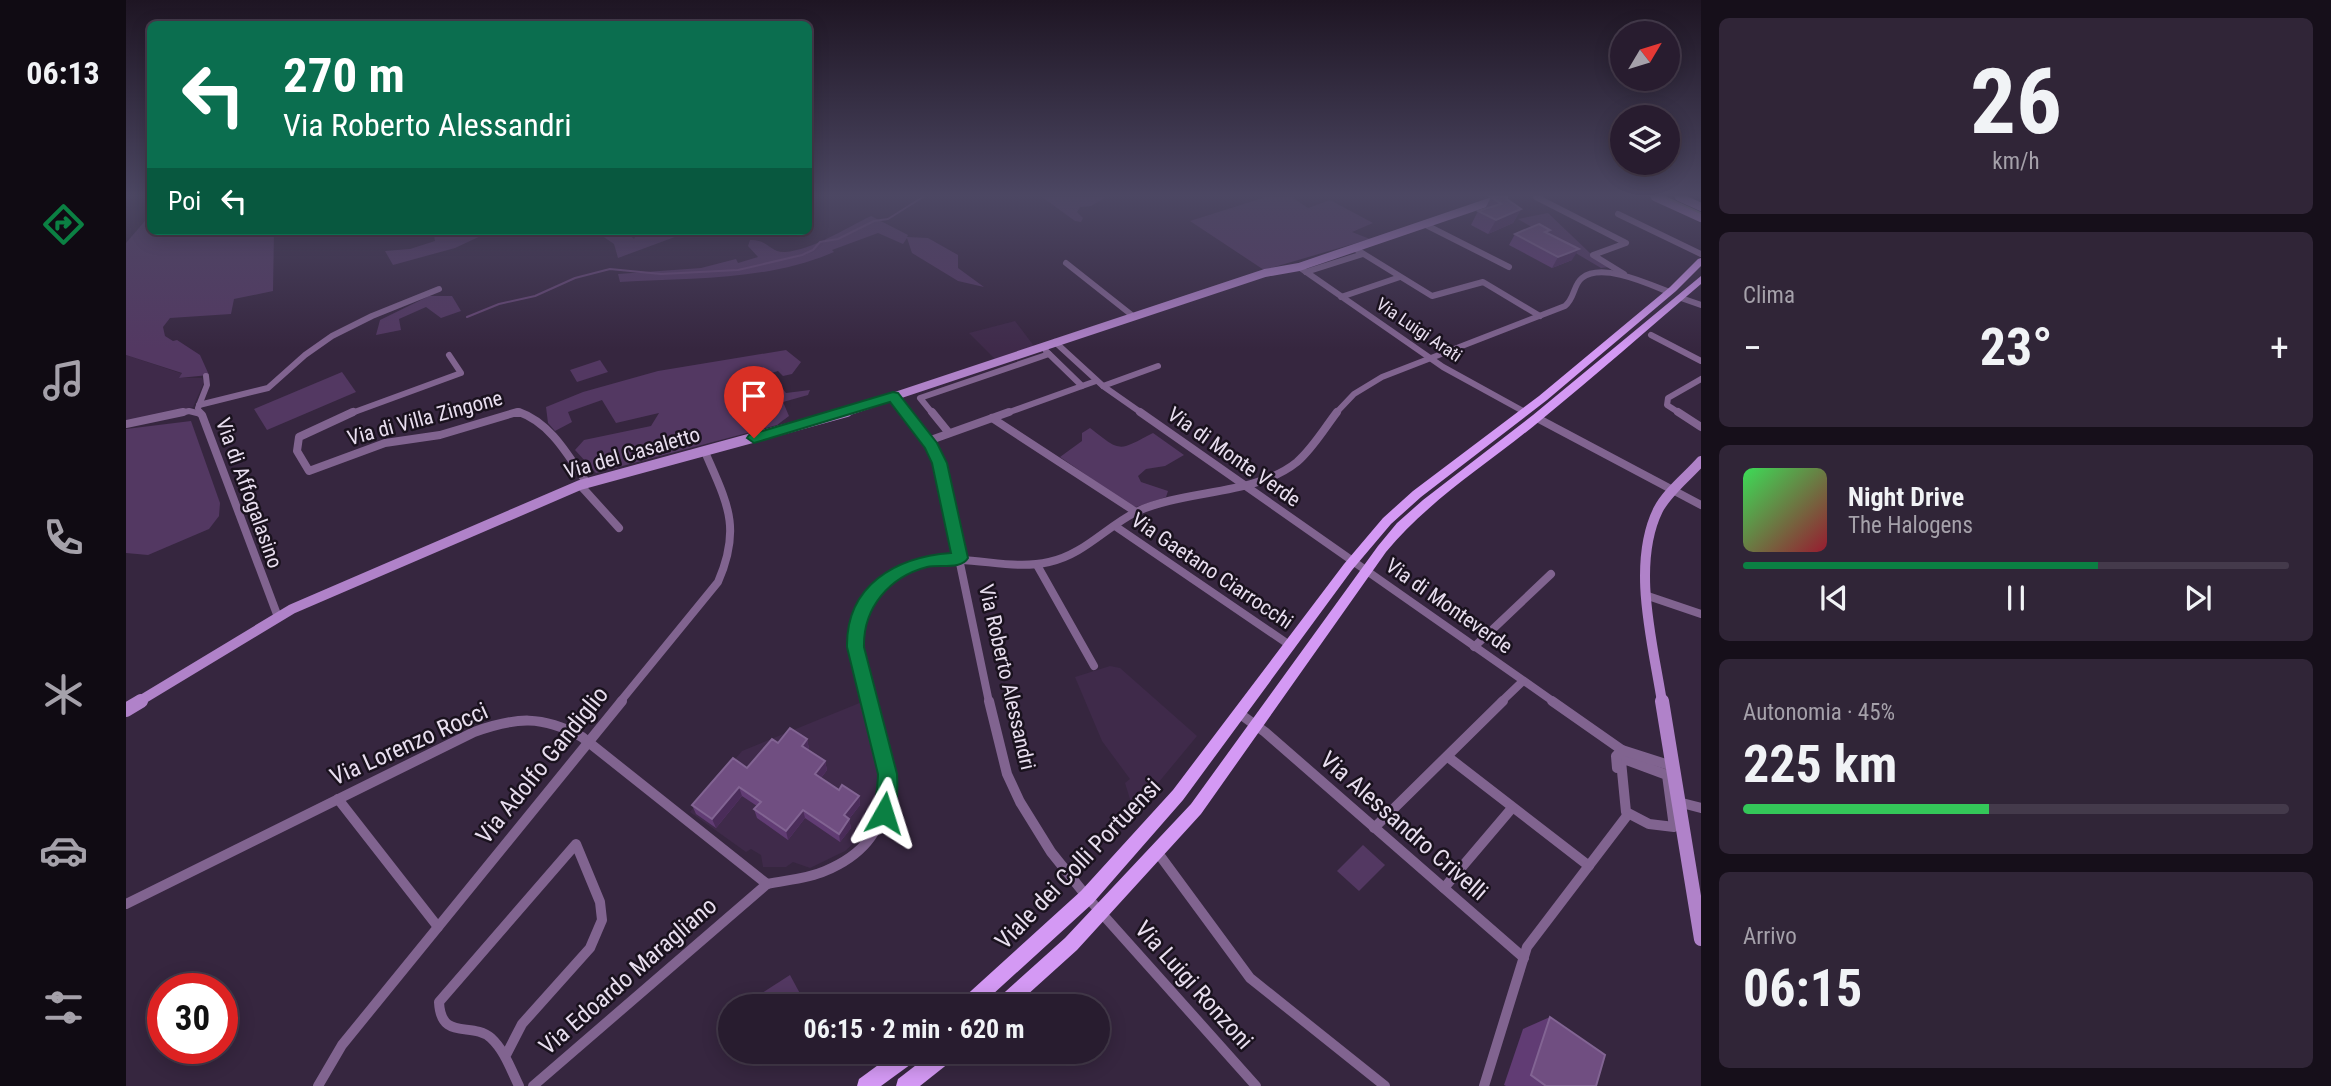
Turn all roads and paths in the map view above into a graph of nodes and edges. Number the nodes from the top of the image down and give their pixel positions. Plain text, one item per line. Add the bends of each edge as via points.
1 (1354, 248) joint
2 (1471, 248) edge
3 (1613, 248) edge
4 (1363, 254) junction
5 (1701, 261) edge
6 (1066, 263) dead end
7 (1509, 267) dead end
8 (1302, 270) junction
9 (1627, 276) junction
10 (1400, 277) junction
11 (1697, 278) edge
12 (439, 289) dead end
13 (1675, 295) junction
14 (1341, 297) junction
15 (1701, 305) edge
16 (1655, 312) junction
17 (1133, 316) junction
18 (1540, 316) junction
19 (1651, 335) dead end
20 (1612, 339) junction
21 (1055, 342) junction
22 (1626, 345) junction
23 (1045, 350) junction
24 (449, 355) dead end
25 (1430, 358) junction
26 (1701, 360) edge
27 (1592, 364) junction
28 (1158, 366) dead end
29 (206, 376) dead end
30 (1701, 379) edge
31 (1100, 383) junction
32 (1082, 386) junction
33 (893, 396) junction
34 (198, 408) junction
35 (1531, 415) junction
36 (992, 418) junction
37 (126, 424) edge
38 (1701, 427) edge
39 (949, 433) junction
40 (928, 441) junction
41 (705, 452) junction
42 (1701, 461) edge
43 (1241, 483) junction
44 (584, 484) junction
45 (1439, 486) junction
46 (1673, 490) junction
47 (1701, 505) edge
48 (1136, 512) junction
49 (1115, 526) junction
50 (619, 528) dead end
51 (960, 558) junction
52 (1352, 562) junction
53 (1037, 565) junction
54 (1366, 571) junction
55 (1551, 574) dead end
56 (1648, 596) junction
57 (1701, 614) edge
58 (278, 617) junction
59 (1290, 646) junction
60 (1475, 647) junction
61 (1094, 666) dead end
62 (1523, 681) junction
63 (126, 710) edge
64 (1240, 713) junction
65 (1257, 725) junction
66 (588, 742) junction
67 (1622, 750) junction
68 (1448, 757) junction
69 (1621, 761) joint
70 (1672, 766) junction
71 (338, 799) junction
72 (1678, 802) junction
73 (1513, 808) junction
74 (1701, 808) edge
75 (1626, 817) junction
76 (1374, 828) junction
77 (1684, 838) junction
78 (1158, 853) junction
79 (1589, 866) junction
80 (767, 884) junction
81 (1444, 888) junction
82 (1087, 897) junction
83 (1698, 903) edge
84 (126, 904) edge
85 (1101, 913) junction
86 (438, 927) junction
87 (1701, 939) edge
88 (1524, 958) junction
89 (980, 994) edge
90 (1015, 994) edge
91 (505, 1057) junction
92 (895, 1064) edge
93 (932, 1064) edge
94 (318, 1086) edge
95 (519, 1086) edge
96 (533, 1086) edge
97 (866, 1086) edge
98 (905, 1086) edge
99 (1256, 1086) edge
100 (1385, 1086) edge
101 (1485, 1086) edge

1 - 4 street
1 - 8 street, Via del Casaletto
2 - 7 street
3 - 9 street via 1593,255
4 - 8 street
4 - 10 street
5 - 11 main road, Viale dei Colli Portuensi
6 - 17 street
8 - 14 street, Via Luigi Arati
8 - 17 street, Via del Casaletto via 1283,268
9 - 13 street
9 - 18 street via 1585,276 1571,303
10 - 14 street
10 - 18 street via 1434,296 1483,282
11 - 13 main road, Viale dei Colli Portuensi
12 - 34 street via 332,336 272,386
13 - 15 street
13 - 16 main road, Viale dei Colli Portuensi
14 - 25 street, Via Luigi Arati
16 - 20 main road, Viale dei Colli Portuensi
16 - 22 main road, Viale dei Colli Portuensi
17 - 21 street, Via del Casaletto
18 - 25 street
19 - 26 street
20 - 22 street
20 - 27 main road, Viale dei Colli Portuensi
21 - 23 street, Via del Casaletto
21 - 31 street, Via di Monte Verde
22 - 27 main road, Viale dei Colli Portuensi
23 - 32 street
23 - 33 street, Via del Casaletto
23 - 39 street via 920,398
24 - 44 street, Via di Villa Zingone via 461,373 369,405 299,437 296,451 309,471 385,443 440,435 518,412 545,428
25 - 35 street, Via Luigi Arati
25 - 43 street via 1353,395 1288,468
27 - 35 main road, Viale dei Colli Portuensi
28 - 31 street
29 - 34 street
30 - 38 street via 1668,398 1667,405
31 - 32 street
31 - 43 street, Via di Monte Verde
32 - 36 street
33 - 40 street, Via Roberto Alessandri
33 - 41 street, Via del Casaletto
34 - 37 street, Via di Affogalasino
34 - 58 street, Via di Affogalasino
35 - 45 main road, Viale dei Colli Portuensi
35 - 46 street, Via Luigi Arati
36 - 39 street
36 - 48 street
39 - 40 street
40 - 51 street, Via Roberto Alessandri via 939,463
41 - 44 street, Via del Casaletto
41 - 66 street, Via Adolfo Gandiglio via 732,520 733,542 727,563 715,587
42 - 46 street
43 - 48 street
43 - 52 street, Via di Monte Verde
44 - 50 street
44 - 58 street, Via del Casaletto
45 - 52 main road, Viale dei Colli Portuensi via 1400,507
45 - 54 main road, Viale dei Colli Portuensi
46 - 47 street, Via Luigi Arati
46 - 56 street via 1659,508 1646,542
48 - 49 street
49 - 53 street via 1071,555
49 - 59 street, Via Gaetano Ciarrocchi
51 - 53 street via 1009,567
51 - 80 street via 927,560 893,575 874,590 856,620 856,647 888,783 887,805 876,831 860,851 842,863
51 - 82 street, Via Roberto Alessandri via 1004,767 1043,842
52 - 54 street, Via di Monteverde
52 - 59 main road, Viale dei Colli Portuensi
53 - 61 street
54 - 60 street, Via di Monteverde
54 - 65 main road, Viale dei Colli Portuensi
55 - 60 street
56 - 57 street
56 - 70 street
58 - 63 street, Via del Casaletto
59 - 64 main road, Viale dei Colli Portuensi
60 - 62 street, Via di Monteverde
62 - 67 street, Via di Monteverde
62 - 68 street
64 - 65 street
64 - 82 main road, Viale dei Colli Portuensi via 1178,796
65 - 76 street, Via Alessandro Crivelli
65 - 78 main road, Viale dei Colli Portuensi
66 - 71 street, Via Lorenzo Rocci via 544,721 495,725
66 - 80 street, Via Lorenzo Rocci
66 - 86 street, Via Adolfo Gandiglio
67 - 70 street, Via di Monteverde
67 - 75 street via 1616,756 1621,811
68 - 73 street
68 - 76 street
69 - 69 street via 1667,775 1674,827 1668,829 1626,812
70 - 72 street
71 - 84 street, Via Lorenzo Rocci
71 - 86 street
72 - 74 street
72 - 77 street
73 - 79 street
73 - 81 street
75 - 77 street
75 - 79 street
76 - 81 street, Via Alessandro Crivelli
77 - 83 street
78 - 85 main road, Viale dei Colli Portuensi
78 - 100 street via 1250,978
79 - 88 street via 1527,947
80 - 96 street, Via Edoardo Maragliano
81 - 88 street, Via Alessandro Crivelli
82 - 85 street, Via Roberto Alessandri
82 - 89 main road, Viale dei Colli Portuensi
83 - 87 street
85 - 90 main road, Viale dei Colli Portuensi
85 - 99 street, Via Luigi Ronzoni
86 - 94 street, Via Adolfo Gandiglio via 342,1045
88 - 101 street
91 - 91 street via 522,1024 590,948 603,920 576,844 439,1002 450,1026 485,1034
91 - 95 street
92 - 97 main road
93 - 98 main road

